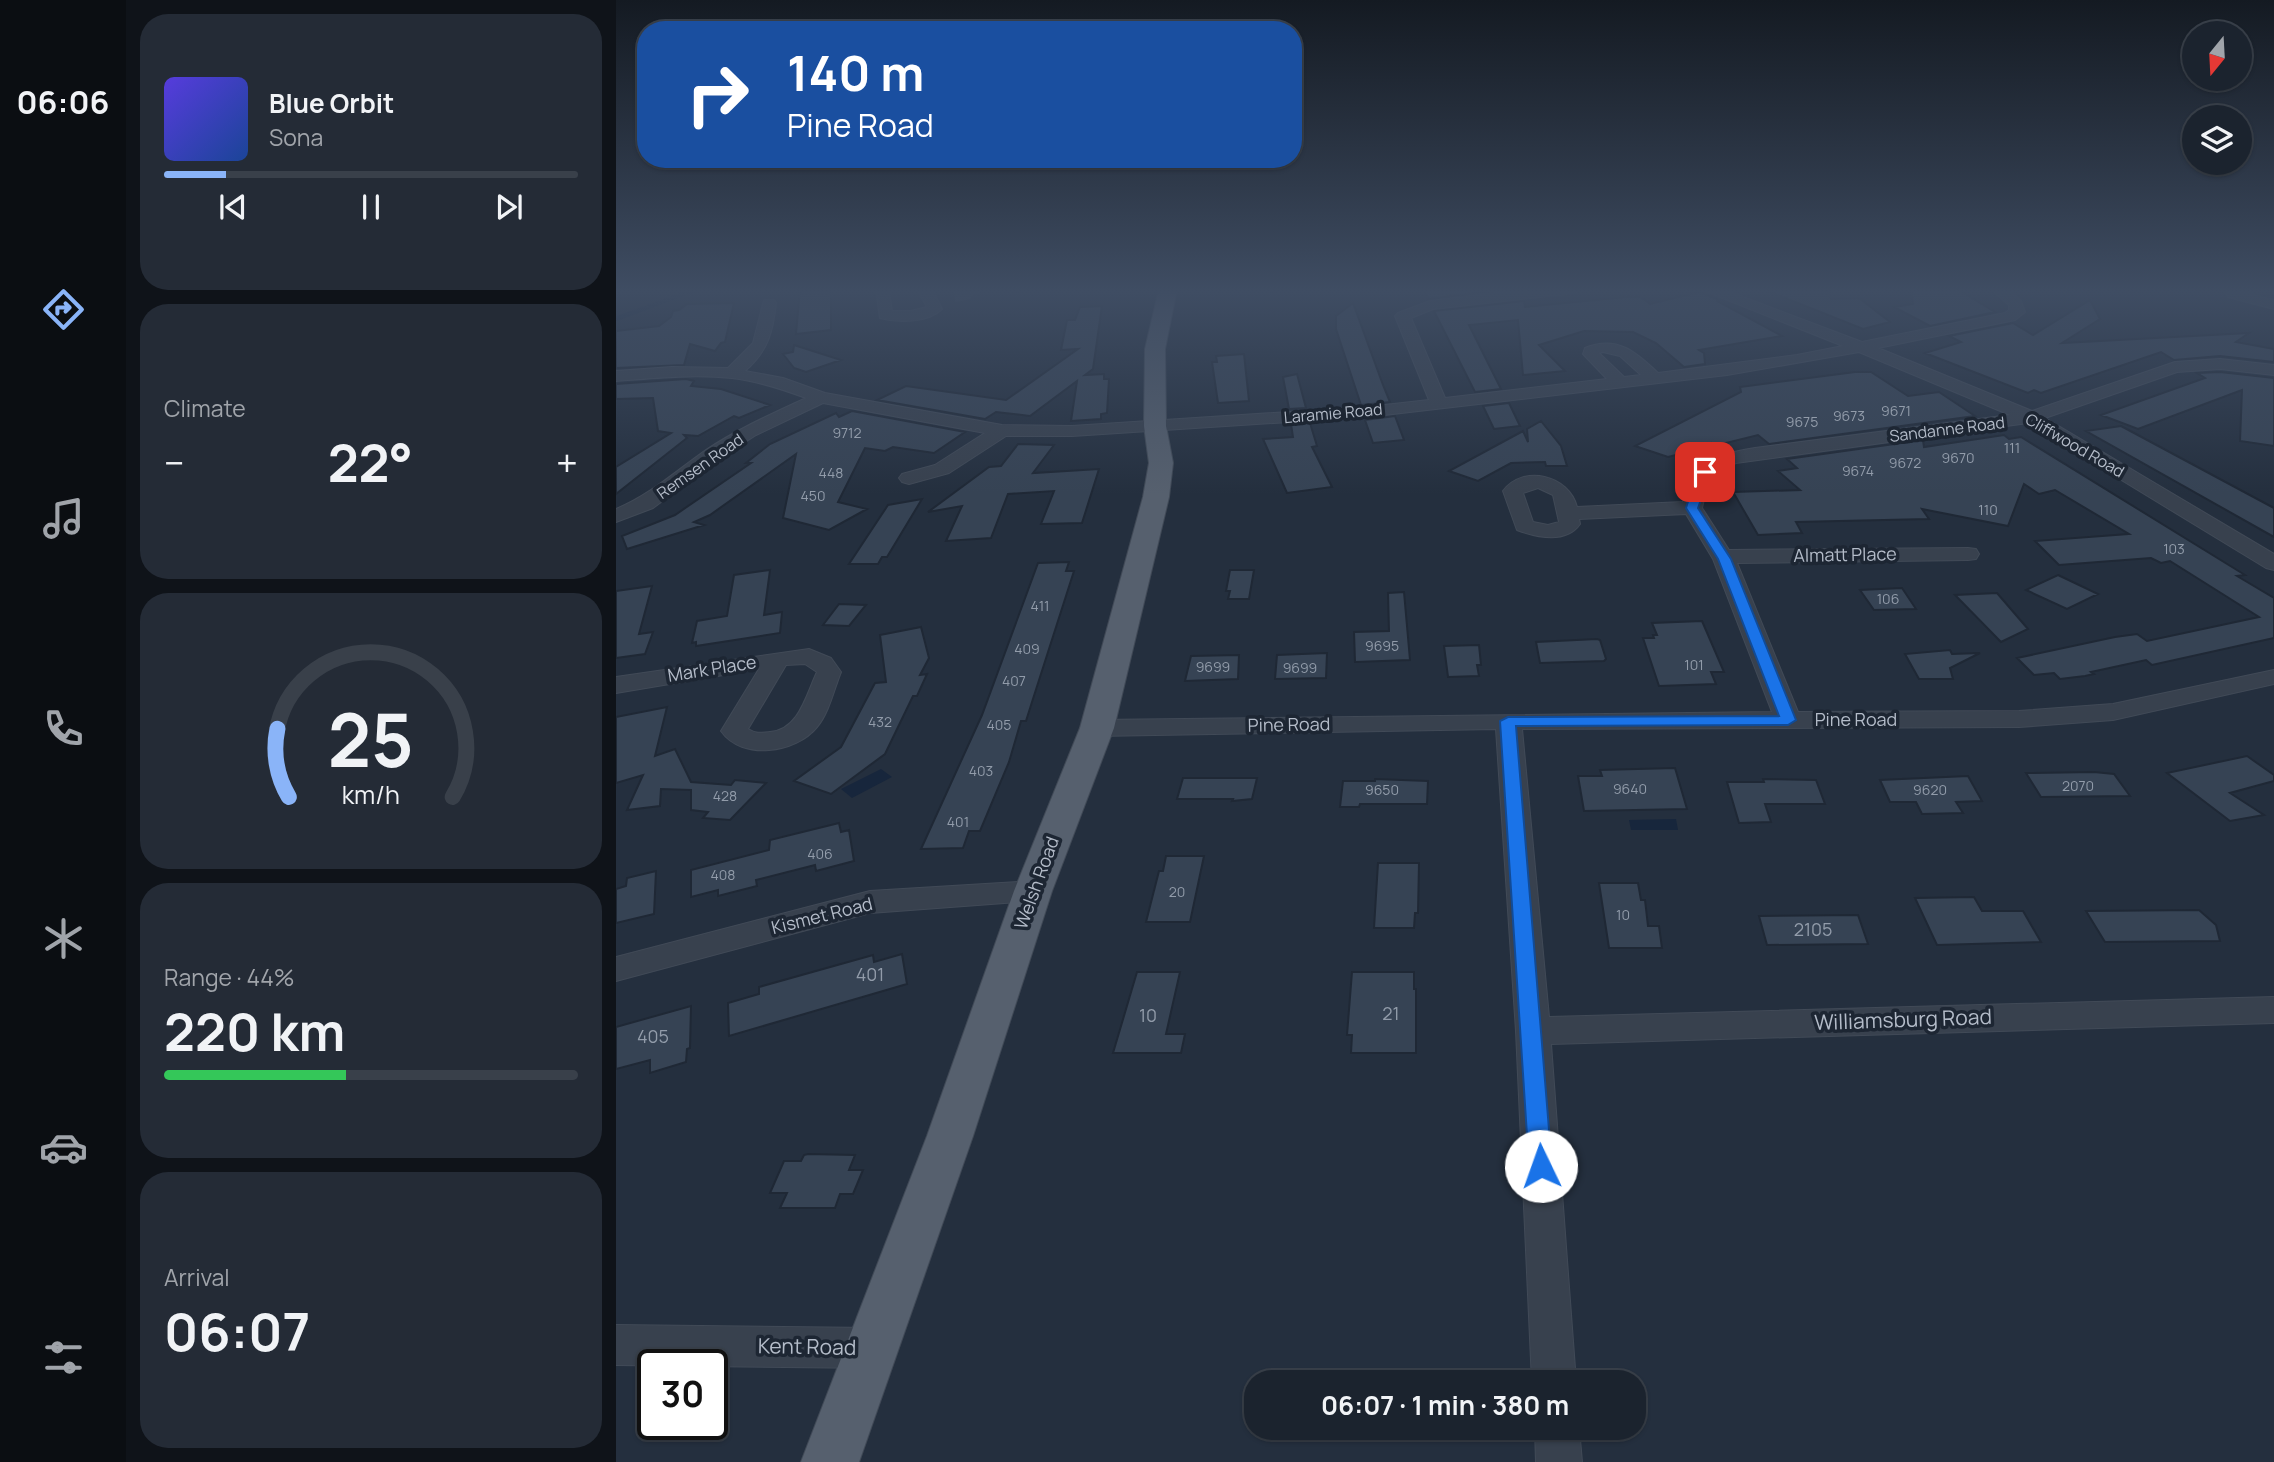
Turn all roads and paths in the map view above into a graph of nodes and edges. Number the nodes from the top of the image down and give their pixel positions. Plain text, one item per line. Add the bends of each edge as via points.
1 (752, 357) edge
2 (1155, 357) edge
3 (1420, 357) edge
4 (1594, 357) edge
5 (1630, 357) edge
6 (1811, 357) edge
7 (1885, 357) edge
8 (2274, 370) edge
9 (732, 373) junction
10 (616, 376) edge
11 (1654, 378) junction
12 (1620, 383) junction
13 (821, 397) junction
14 (1439, 403) junction
15 (2031, 417) junction
16 (1155, 426) junction
17 (1002, 430) junction
18 (909, 478) dead end
19 (1692, 508) junction
20 (1568, 513) dead end
21 (616, 516) edge
22 (1968, 554) dead end
23 (1723, 557) junction
24 (2274, 564) edge
25 (779, 659) junction
26 (2274, 677) edge
27 (616, 685) edge
28 (1788, 720) junction
29 (1508, 721) junction
30 (1097, 728) junction
31 (1033, 891) junction
32 (616, 969) edge
33 (2274, 1010) edge
34 (1533, 1031) junction
35 (616, 1345) edge
36 (873, 1348) junction
37 (1553, 1370) edge
38 (1558, 1440) edge
39 (830, 1462) edge
40 (1559, 1462) edge

1 - 9 street
2 - 16 main road, Welsh Road
3 - 14 street
4 - 12 street
5 - 11 street
6 - 11 street, Laramie Road
7 - 15 street, Cliffwood Road
8 - 15 street, Sandanne Road via 2220,364 2166,369
9 - 10 street, Laramie Road
9 - 13 street, Laramie Road
11 - 12 street, Laramie Road
12 - 14 street, Laramie Road
13 - 17 street, Laramie Road
13 - 21 street, Remsen Road via 750,431 646,504
14 - 16 street, Laramie Road
15 - 19 street, Sandanne Road via 1722,462 1702,475
15 - 24 street, Cliffwood Road
16 - 17 street, Laramie Road
16 - 30 main road, Welsh Road via 1161,463 1156,497
17 - 18 street via 942,469
19 - 20 street
19 - 23 street
22 - 23 street, Almatt Place
23 - 28 street
25 - 25 street, Mark Place via 734,731 751,741 786,739 807,723 829,672 809,656
25 - 27 street, Mark Place
26 - 28 street, Pine Road via 2113,712 2019,719
28 - 29 street, Pine Road
29 - 30 street, Pine Road
29 - 34 street
30 - 31 main road, Welsh Road
31 - 32 street, Kismet Road via 870,902
31 - 36 main road, Welsh Road
33 - 34 street, Williamsburg Road
34 - 37 street
35 - 36 street, Kent Road
36 - 39 main road, Welsh Road
38 - 40 street

